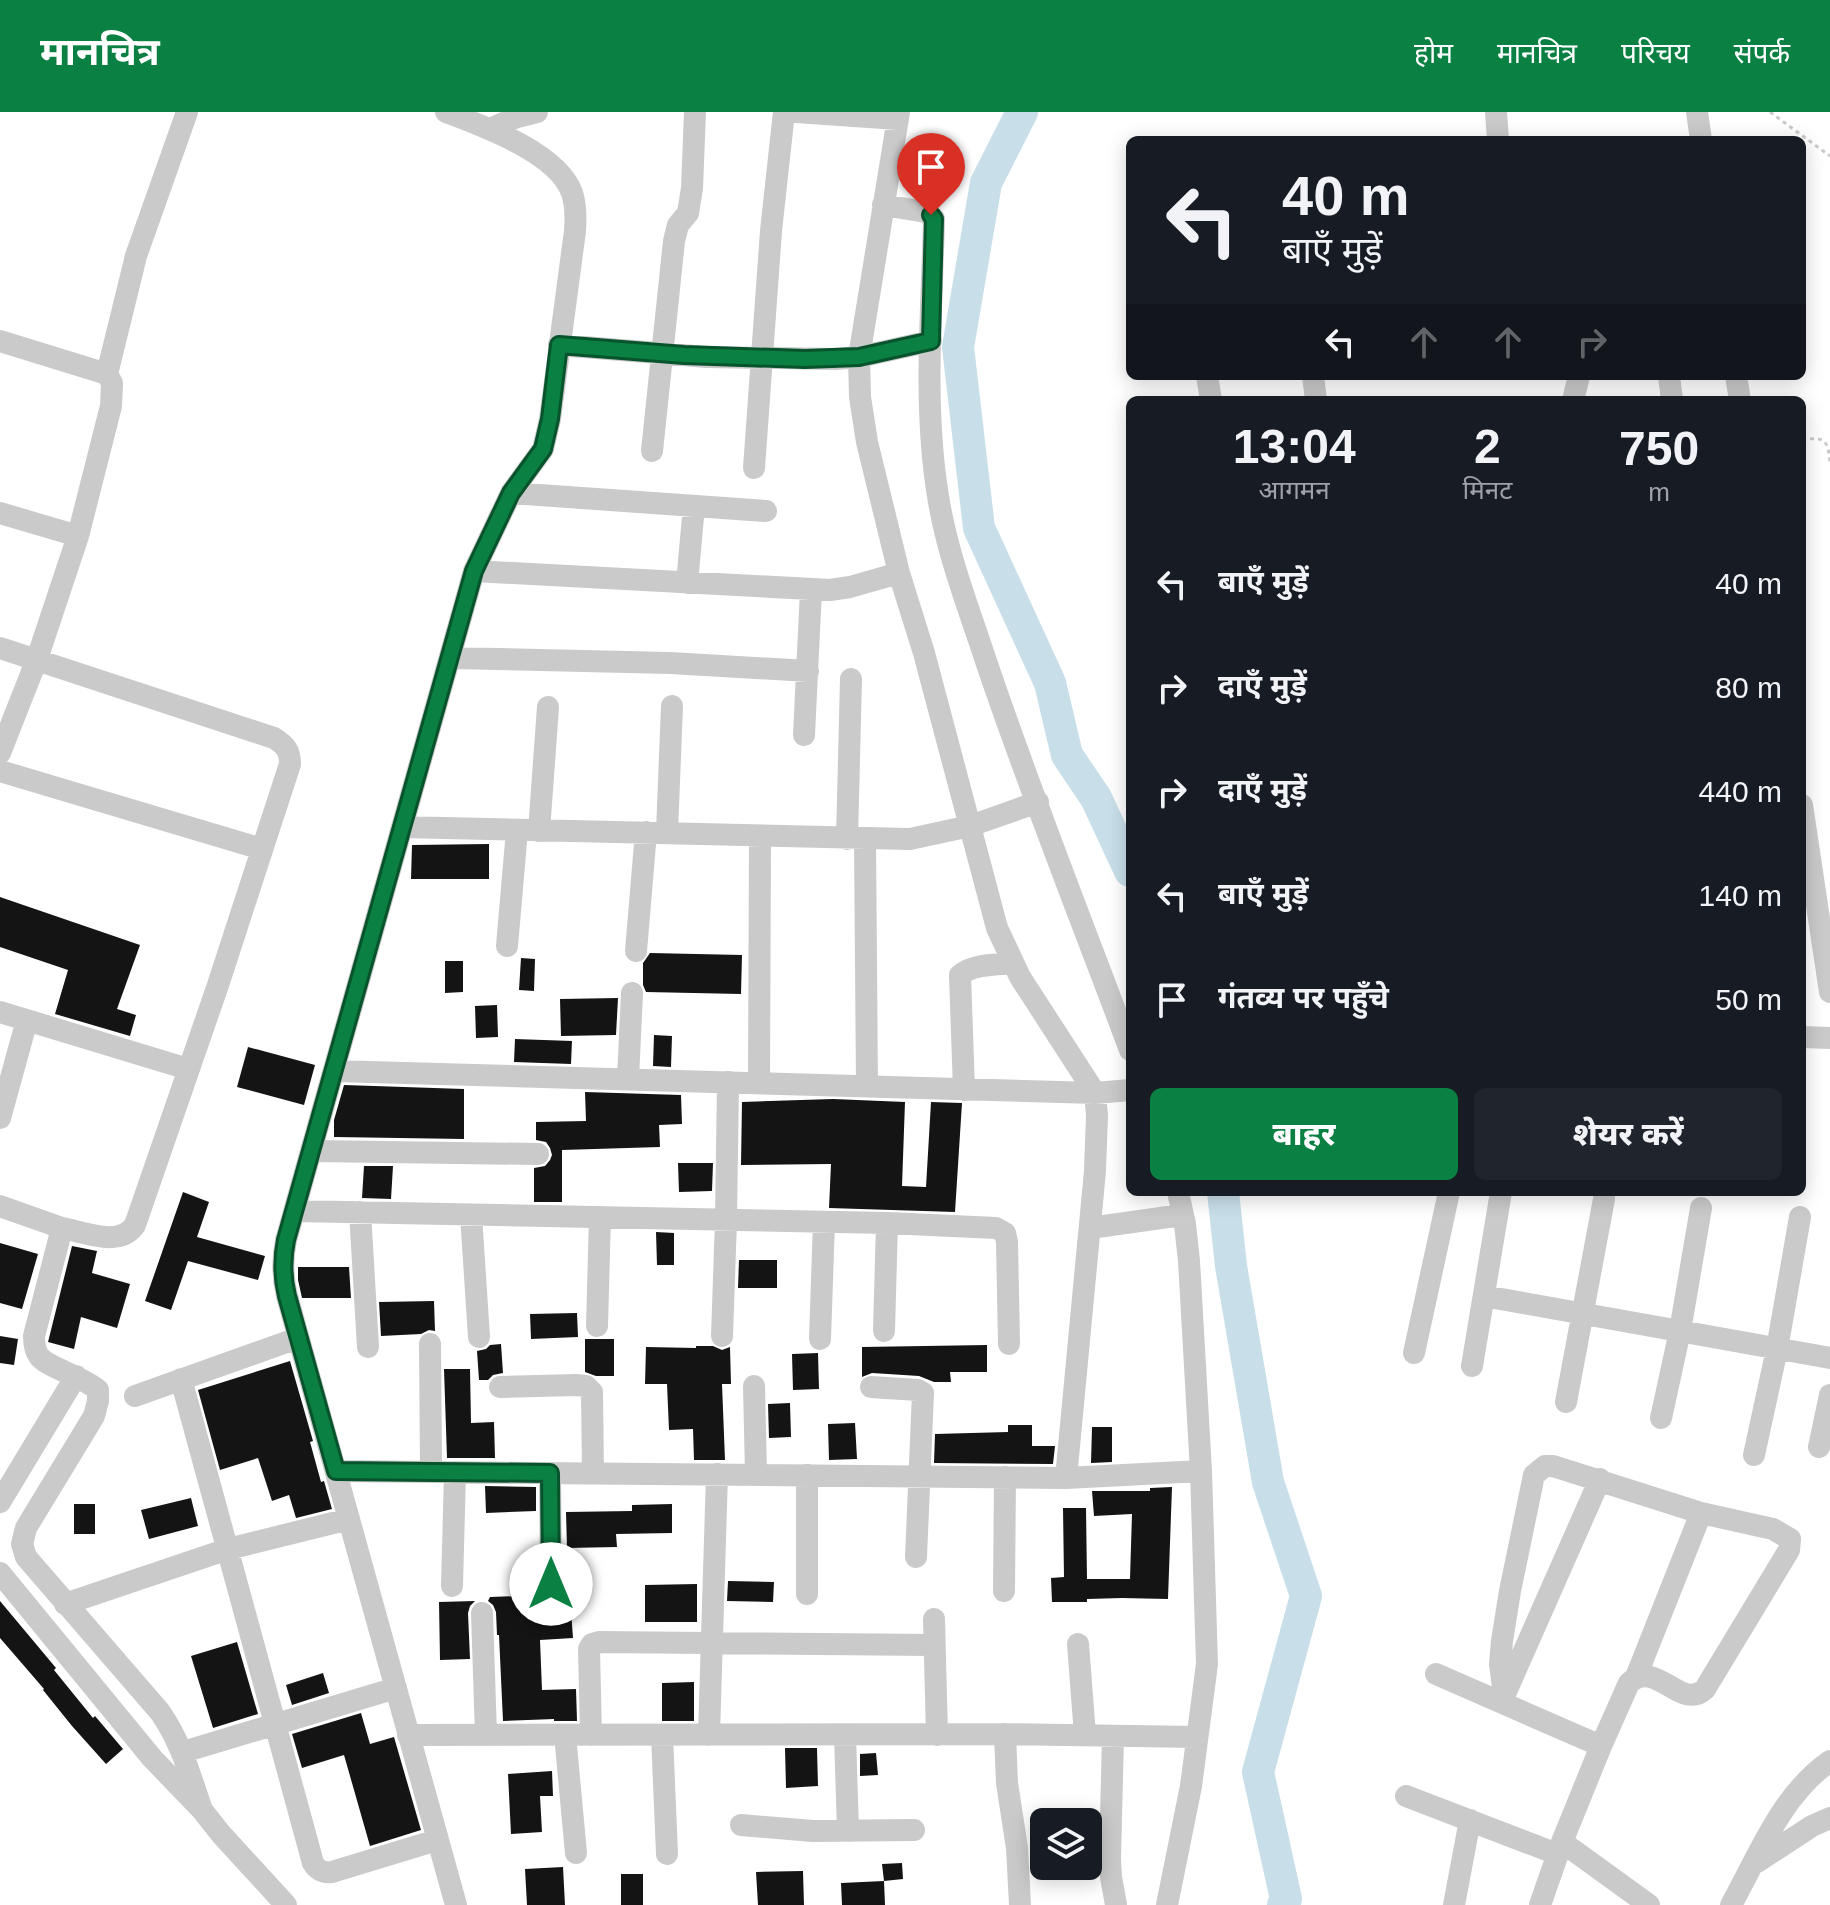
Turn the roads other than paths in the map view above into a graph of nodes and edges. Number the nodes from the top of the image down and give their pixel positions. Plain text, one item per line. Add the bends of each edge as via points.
1 (187, 112) edge
2 (446, 112) edge
3 (537, 112) edge
4 (695, 112) edge
5 (784, 112) edge
6 (796, 112) edge
7 (1496, 112) edge
8 (1697, 112) edge
9 (828, 113) edge
10 (898, 116) edge
11 (490, 129) junction
12 (1498, 136) edge
13 (1700, 136) edge
14 (883, 205) junction
15 (0, 341) edge
16 (931, 341) junction
17 (559, 345) junction
18 (662, 354) junction
19 (859, 357) junction
20 (761, 358) junction
21 (107, 374) junction
22 (652, 451) dead end
23 (754, 468) dead end
24 (511, 493) junction
25 (694, 506) junction
26 (766, 511) dead end
27 (0, 513) edge
28 (78, 536) junction
29 (474, 571) junction
30 (899, 573) junction
31 (687, 583) junction
32 (811, 590) junction
33 (0, 648) edge
34 (450, 658) junction
35 (37, 659) junction
36 (808, 671) junction
37 (851, 679) dead end
38 (672, 706) dead end
39 (548, 707) dead end
40 (804, 735) dead end
41 (0, 753) edge
42 (0, 771) edge
43 (1038, 802) junction
44 (970, 826) junction
45 (402, 827) junction
46 (528, 830) junction
47 (656, 832) junction
48 (760, 836) junction
49 (856, 839) junction
50 (262, 849) junction
51 (1806, 850) edge
52 (507, 946) dead end
53 (636, 951) dead end
54 (1013, 963) junction
55 (1830, 992) edge
56 (632, 993) dead end
57 (0, 1012) edge
58 (27, 1020) junction
59 (1806, 1037) edge
60 (1830, 1038) edge
61 (1126, 1039) edge
62 (188, 1069) junction
63 (334, 1071) junction
64 (628, 1079) junction
65 (728, 1082) junction
66 (759, 1083) junction
67 (867, 1086) junction
68 (964, 1090) junction
69 (1126, 1090) edge
70 (1095, 1093) junction
71 (0, 1118) edge
72 (312, 1151) junction
73 (538, 1154) dead end
74 (1179, 1196) edge
75 (1448, 1196) edge
76 (1500, 1196) edge
77 (1604, 1199) dead end
78 (0, 1206) edge
79 (1701, 1208) dead end
80 (295, 1211) junction
81 (360, 1212) junction
82 (471, 1215) junction
83 (1182, 1215) junction
84 (600, 1217) junction
85 (1800, 1217) dead end
86 (726, 1220) junction
87 (824, 1222) junction
88 (887, 1223) junction
89 (62, 1228) junction
90 (1090, 1228) junction
91 (1484, 1296) junction
92 (1582, 1314) junction
93 (597, 1326) dead end
94 (884, 1331) dead end
95 (1680, 1331) junction
96 (722, 1336) dead end
97 (479, 1337) dead end
98 (298, 1338) junction
99 (820, 1339) dead end
100 (430, 1344) dead end
101 (1009, 1344) dead end
102 (368, 1347) dead end
103 (1777, 1349) junction
104 (1414, 1353) dead end
105 (1830, 1358) edge
106 (1472, 1366) dead end
107 (76, 1376) junction
108 (181, 1379) junction
109 (754, 1386) dead end
110 (500, 1387) dead end
111 (871, 1387) dead end
112 (1830, 1395) edge
113 (135, 1396) dead end
114 (1566, 1402) dead end
115 (1661, 1418) dead end
116 (1819, 1447) dead end
117 (1754, 1455) dead end
118 (336, 1471) junction
119 (431, 1471) junction
120 (1201, 1471) junction
121 (455, 1472) junction
122 (550, 1473) junction
123 (593, 1473) junction
124 (717, 1474) junction
125 (756, 1474) junction
126 (807, 1475) junction
127 (919, 1476) junction
128 (1005, 1477) junction
129 (1066, 1478) junction
130 (1600, 1479) junction
131 (0, 1502) edge
132 (1701, 1513) junction
133 (349, 1519) junction
134 (228, 1549) junction
135 (916, 1557) dead end
136 (0, 1573) edge
137 (551, 1584) dead end
138 (452, 1586) dead end
139 (1004, 1591) dead end
140 (807, 1594) dead end
141 (65, 1604) junction
142 (482, 1613) dead end
143 (934, 1619) dead end
144 (712, 1642) junction
145 (1078, 1644) dead end
146 (934, 1645) junction
147 (1436, 1674) dead end
148 (1636, 1677) junction
149 (396, 1688) junction
150 (1503, 1699) junction
151 (275, 1723) junction
152 (1005, 1734) junction
153 (408, 1735) junction
154 (486, 1735) junction
155 (565, 1735) junction
156 (591, 1735) junction
157 (662, 1735) junction
158 (709, 1735) junction
159 (845, 1735) junction
160 (937, 1735) junction
161 (1085, 1735) junction
162 (1113, 1736) junction
163 (1197, 1737) junction
164 (1601, 1746) junction
165 (183, 1752) junction
166 (1830, 1761) edge
167 (1406, 1796) dead end
168 (202, 1810) junction
169 (1830, 1818) edge
170 (1470, 1820) junction
171 (741, 1825) dead end
172 (914, 1830) dead end
173 (848, 1831) junction
174 (437, 1840) junction
175 (1560, 1848) junction
176 (576, 1853) dead end
177 (667, 1854) dead end
178 (1753, 1865) junction
179 (286, 1905) edge
180 (456, 1905) edge
181 (1020, 1905) edge
182 (1116, 1905) edge
183 (1167, 1905) edge
184 (1454, 1905) edge
185 (1540, 1905) edge
186 (1649, 1905) edge
187 (1731, 1905) edge

1 - 21 street via 136,256
2 - 11 street
3 - 11 street
4 - 18 street via 692,188 688,213 674,241
5 - 20 street
6 - 9 street
7 - 12 street
8 - 13 street
9 - 10 street
10 - 14 street
11 - 17 street via 547,162 571,190 575,231
14 - 16 street via 926,212 934,219
14 - 19 street
15 - 21 street
16 - 19 street
16 - 43 street via 931,431 943,522
17 - 18 street
17 - 24 street via 543,449
18 - 20 street
18 - 22 street
19 - 20 street
19 - 30 street via 867,442
20 - 23 street
21 - 28 street via 111,406
24 - 25 street
24 - 29 street
25 - 26 street
25 - 31 street
27 - 28 street
28 - 35 street
29 - 31 street
29 - 34 street
30 - 32 street via 850,587
30 - 44 street
31 - 32 street
32 - 36 street
33 - 35 street
34 - 36 street
34 - 45 street
35 - 41 street
35 - 50 street via 285,745 290,764
36 - 40 street
37 - 49 street
38 - 47 street
39 - 46 street
42 - 50 street
43 - 44 street
43 - 61 street
44 - 49 street via 910,839
44 - 54 street via 997,928
45 - 46 street
45 - 63 street
46 - 47 street
46 - 52 street
47 - 48 street
47 - 53 street
48 - 49 street
48 - 66 street
49 - 67 street
50 - 62 street
51 - 55 street
54 - 68 street via 960,975
54 - 70 street
56 - 64 street
57 - 58 street
58 - 62 street
58 - 71 street
59 - 60 street
62 - 89 street via 131,1233 111,1238
63 - 64 street
63 - 72 street
64 - 65 street
65 - 66 street
65 - 86 street
66 - 67 street
67 - 68 street
68 - 70 street
69 - 70 street
70 - 90 street
72 - 73 street
72 - 80 street
74 - 83 street
75 - 104 street
76 - 91 street
77 - 92 street
78 - 89 street
79 - 95 street
80 - 81 street
80 - 98 street via 282,1260
81 - 82 street
81 - 102 street
82 - 84 street
82 - 97 street
83 - 90 street
83 - 120 street
84 - 86 street
84 - 93 street
85 - 103 street
86 - 87 street
86 - 96 street
87 - 88 street
87 - 99 street
88 - 94 street
88 - 101 street via 996,1228 1005,1233
89 - 107 street via 34,1336 43,1361
90 - 129 street
91 - 92 street
91 - 106 street
92 - 95 street
92 - 114 street
95 - 103 street
95 - 115 street
98 - 108 street
98 - 118 street
100 - 119 street
103 - 105 street
103 - 117 street
107 - 131 street
107 - 141 street via 98,1390 94,1416 26,1528 22,1544 26,1557
108 - 113 street
108 - 134 street
109 - 125 street
110 - 123 street via 586,1386 592,1392
111 - 127 street via 923,1393
112 - 116 street
118 - 119 street
118 - 133 street
119 - 121 street
120 - 129 street
120 - 163 street via 1207,1664
121 - 122 street
121 - 138 street
122 - 123 street
122 - 137 street
123 - 124 street
124 - 125 street
124 - 144 street
125 - 126 street
126 - 127 street
126 - 140 street
127 - 128 street
127 - 135 street
128 - 129 street
128 - 139 street
130 - 132 street
130 - 150 street
130 - 150 street via 1553,1466 1534,1475 1502,1641
132 - 148 street
132 - 148 street via 1773,1529 1790,1539 1789,1550 1700,1694 1685,1694 1646,1675
133 - 134 street
133 - 149 street
134 - 141 street
134 - 151 street
136 - 168 street via 152,1758
141 - 165 street via 160,1712
142 - 154 street
143 - 146 street
144 - 146 street
144 - 156 street via 592,1644
144 - 158 street
145 - 161 street
146 - 160 street
147 - 150 street
148 - 164 street
149 - 151 street
149 - 153 street
150 - 164 street
151 - 165 street
151 - 174 street via 317,1869 332,1872
152 - 160 street
152 - 161 street
152 - 181 street
153 - 154 street
153 - 174 street
154 - 155 street
155 - 156 street
155 - 176 street
156 - 157 street
157 - 158 street
157 - 177 street
158 - 159 street
159 - 160 street
159 - 173 street
161 - 162 street
162 - 163 street
162 - 182 street via 1110,1860
163 - 183 street
164 - 175 street
165 - 168 street
166 - 178 street via 1795,1792
167 - 170 street
168 - 179 street
169 - 178 street
170 - 175 street
170 - 184 street
171 - 173 street
172 - 173 street
174 - 180 street
175 - 185 street
175 - 186 street
178 - 187 street

